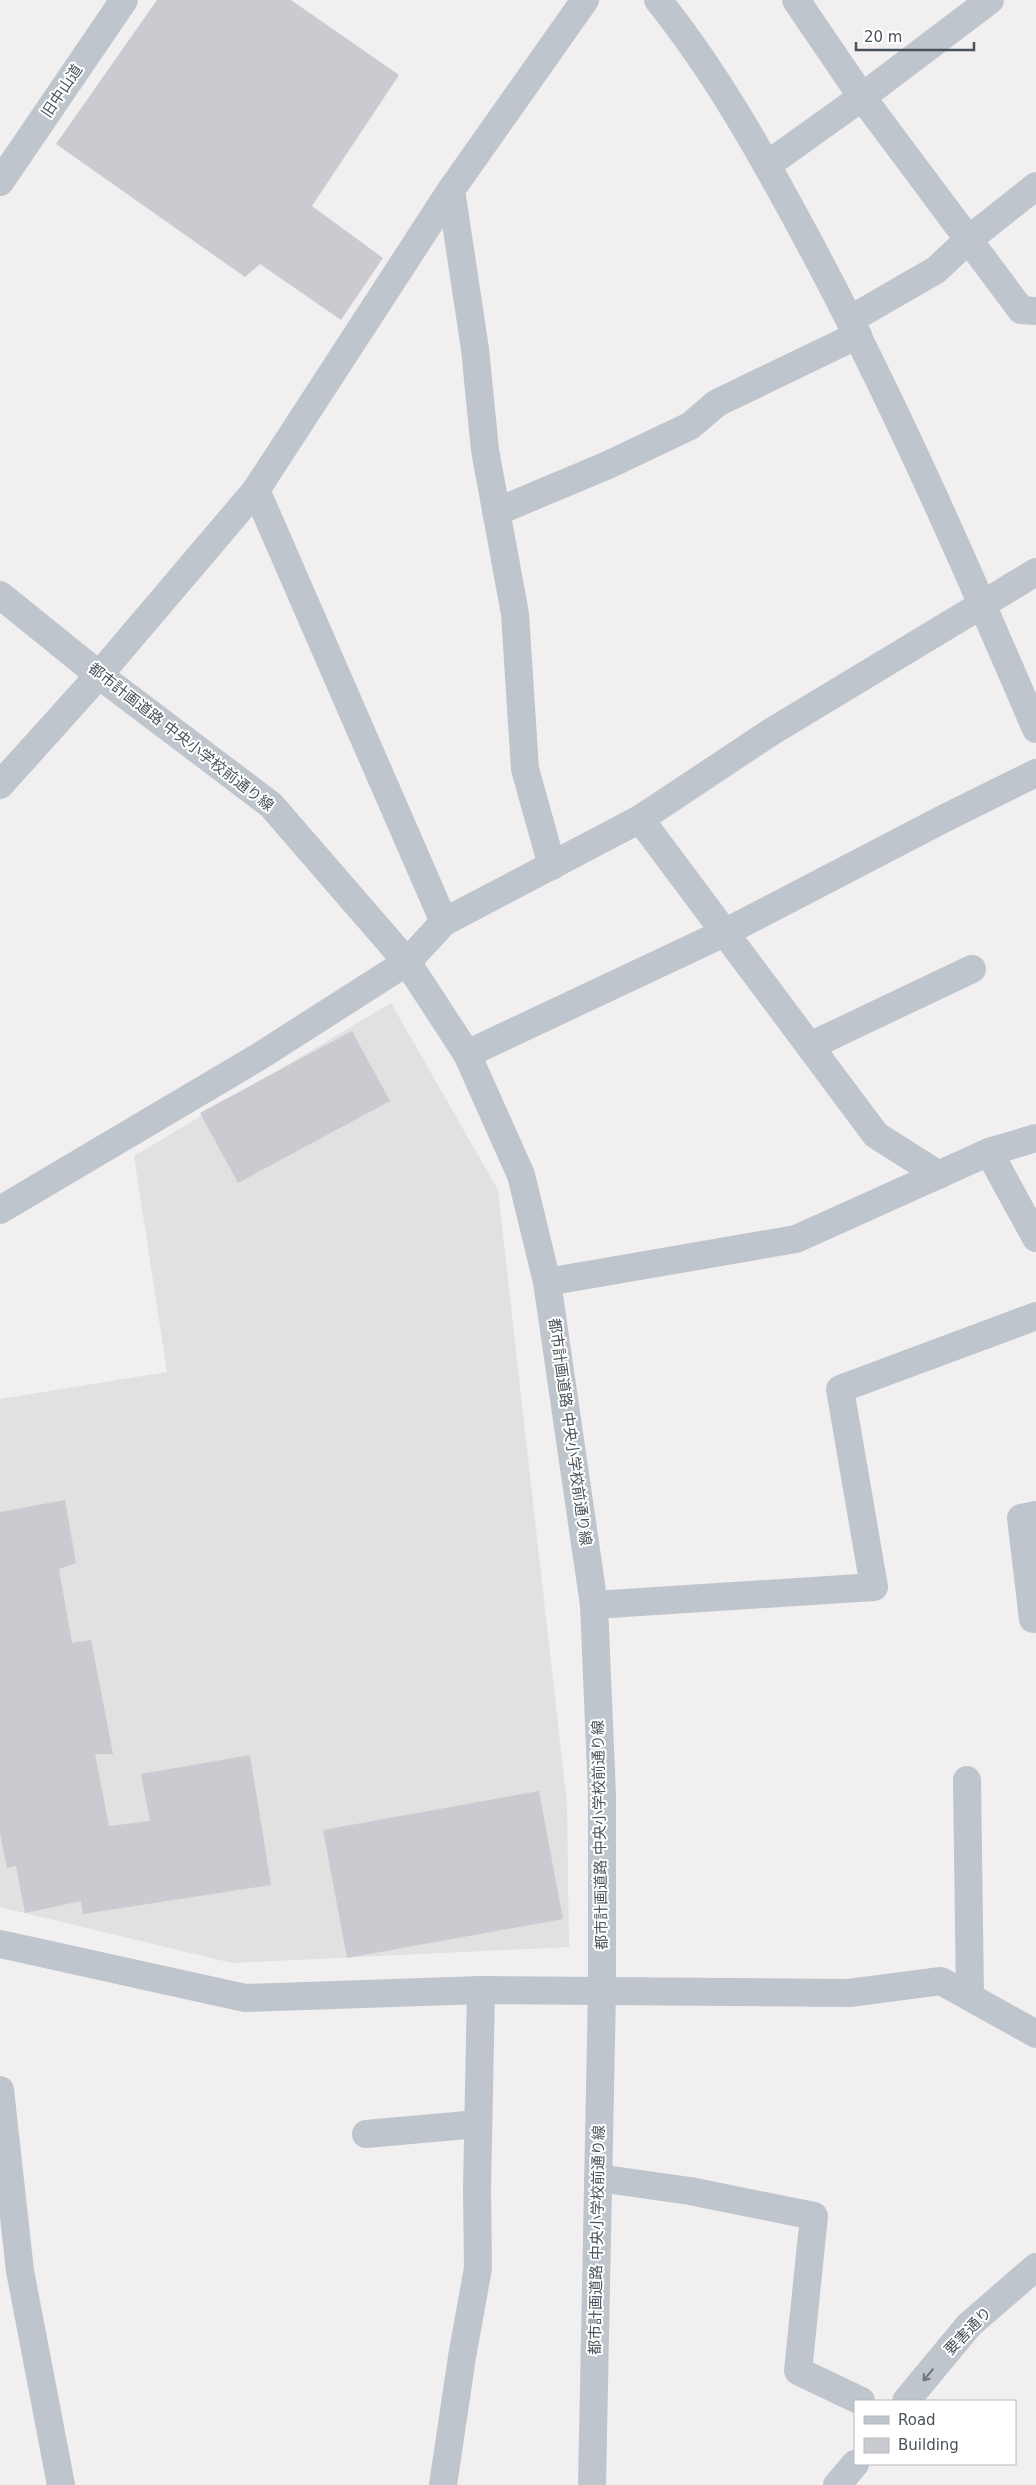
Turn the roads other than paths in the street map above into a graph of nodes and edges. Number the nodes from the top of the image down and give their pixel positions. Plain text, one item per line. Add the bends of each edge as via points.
1 (124, 0) edge
2 (584, 0) edge
3 (658, 0) edge
4 (796, 0) edge
5 (990, 0) edge
6 (862, 98) junction
7 (767, 165) junction
8 (0, 182) edge
9 (1036, 186) edge
10 (451, 190) junction
11 (968, 240) junction
12 (1036, 311) edge
13 (855, 327) junction
14 (256, 490) junction
15 (496, 512) junction
16 (1036, 572) edge
17 (0, 595) edge
18 (982, 604) junction
19 (99, 675) junction
20 (1036, 729) edge
21 (1036, 773) edge
22 (0, 785) edge
23 (640, 819) junction
24 (552, 866) junction
25 (444, 922) junction
26 (724, 933) junction
27 (407, 962) junction
28 (972, 969) dead end
29 (810, 1046) junction
30 (467, 1054) junction
31 (1036, 1138) edge
32 (989, 1152) junction
33 (939, 1175) junction
34 (0, 1210) edge
35 (1036, 1238) edge
36 (547, 1282) junction
37 (1036, 1316) edge
38 (1036, 1515) edge
39 (594, 1605) junction
40 (1033, 1619) dead end
41 (967, 1780) dead end
42 (0, 1944) edge
43 (481, 1990) junction
44 (602, 1990) junction
45 (970, 1997) junction
46 (1036, 2034) edge
47 (0, 2090) edge
48 (478, 2124) junction
49 (366, 2134) dead end
50 (598, 2178) junction
51 (1036, 2267) edge
52 (859, 2400) edge
53 (907, 2400) edge
54 (854, 2465) edge
55 (61, 2485) edge
56 (443, 2485) edge
57 (592, 2485) edge
58 (837, 2485) edge

1 - 8 street, 旧中山道
2 - 10 street
3 - 7 street via 689,39
4 - 6 street
5 - 6 street
6 - 7 street
6 - 11 street
7 - 13 street
9 - 11 street
10 - 14 street
10 - 15 street
11 - 12 street via 1021,310
11 - 13 street via 936,270
13 - 15 street via 717,403 690,426
13 - 18 street
14 - 19 street
14 - 25 street
15 - 24 street via 515,614 524,770
16 - 18 street
17 - 19 street, 都市計画道路 中央小学校前通り線
18 - 20 street
18 - 23 street via 772,732
19 - 22 street
19 - 27 street, 都市計画道路 中央小学校前通り線 via 271,805
21 - 26 street
23 - 24 street
23 - 26 street
24 - 25 street
25 - 27 street
26 - 29 street
26 - 30 street
27 - 30 street, 都市計画道路 中央小学校前通り線
27 - 34 street via 260,1056
28 - 29 street
29 - 33 street via 876,1135
30 - 36 street, 都市計画道路 中央小学校前通り線 via 521,1175
31 - 32 street
32 - 33 street
32 - 35 street
33 - 36 street via 796,1239
36 - 39 street, 都市計画道路 中央小学校前通り線
37 - 39 street via 840,1389 874,1587
38 - 40 street via 1021,1518
39 - 44 street, 都市計画道路 中央小学校前通り線 via 602,1795
41 - 45 street
42 - 43 street via 245,1998
43 - 44 street
43 - 48 street
44 - 45 street via 849,1992 941,1981
44 - 50 street, 都市計画道路 中央小学校前通り線
45 - 46 street
47 - 55 street via 20,2271
48 - 49 street
48 - 56 street via 478,2268
50 - 52 street via 690,2191 814,2216 798,2371
50 - 57 street, 都市計画道路 中央小学校前通り線
51 -> 53 street, 要害通り via 969,2325
54 - 58 street

